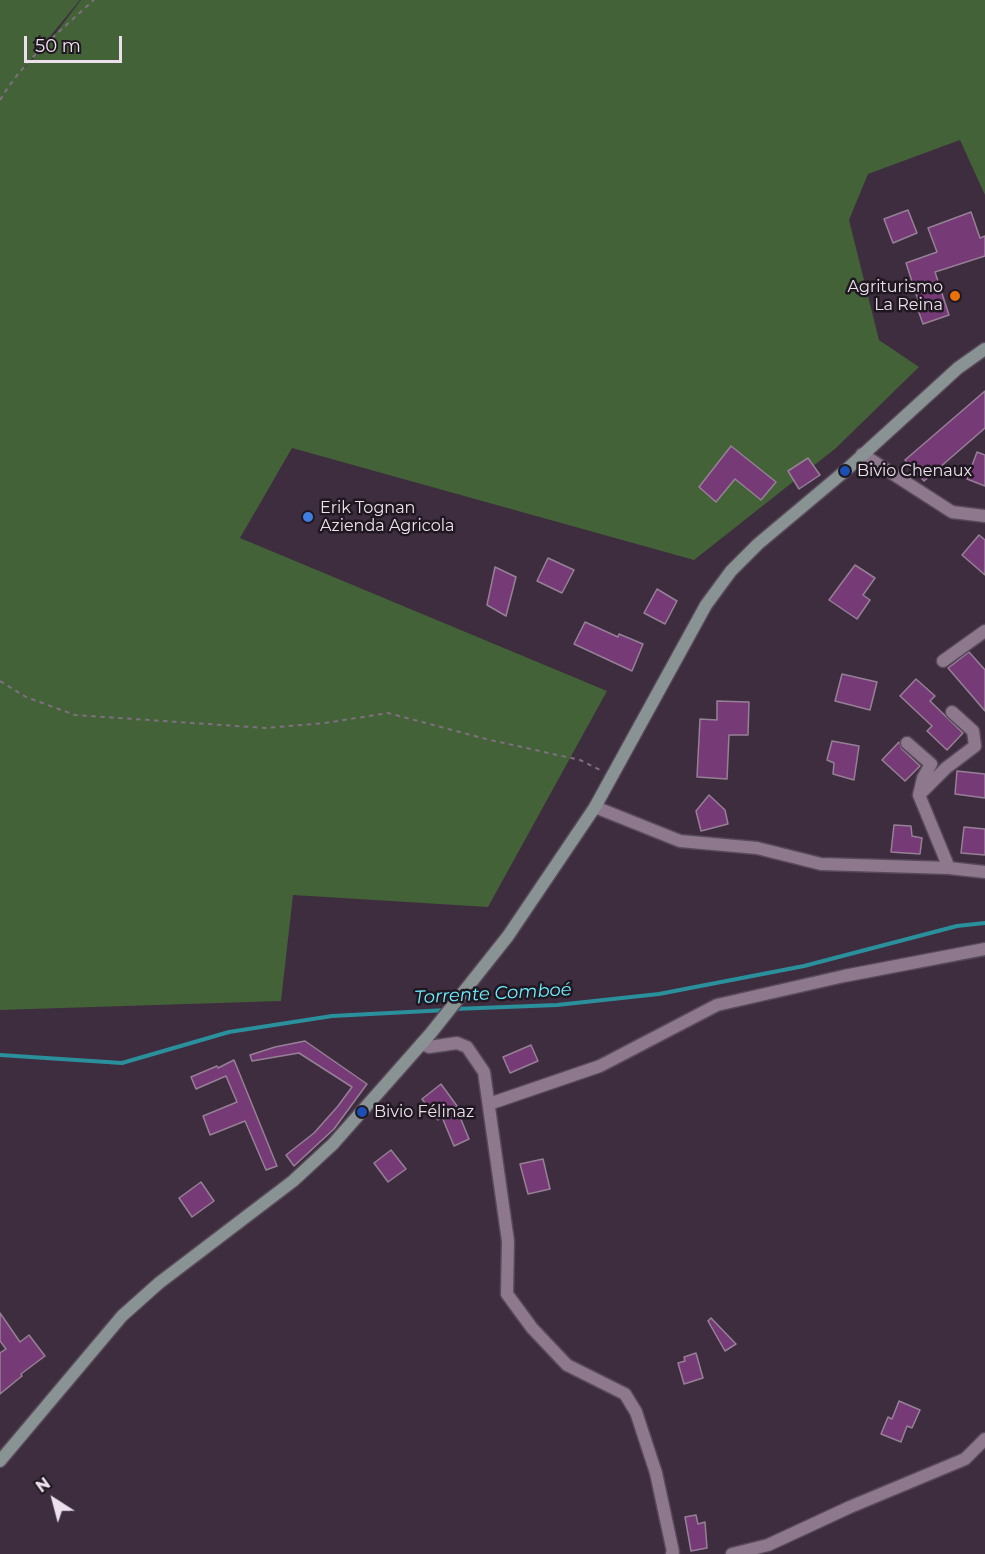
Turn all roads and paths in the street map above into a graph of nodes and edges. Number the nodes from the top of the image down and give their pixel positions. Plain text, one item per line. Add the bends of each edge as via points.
1 (94, 0) edge
2 (0, 100) edge
3 (985, 349) edge
4 (862, 454) junction
5 (985, 516) edge
6 (985, 631) edge
7 (943, 661) dead end
8 (0, 681) edge
9 (952, 712) dead end
10 (907, 743) dead end
11 (613, 776) junction
12 (920, 795) junction
13 (595, 807) junction
14 (949, 868) junction
15 (985, 872) edge
16 (985, 949) edge
17 (422, 1043) junction
18 (489, 1104) junction
19 (985, 1439) edge
20 (0, 1461) edge
21 (674, 1553) edge
22 (732, 1554) edge

1 - 2 path via 52,38
3 - 4 main road via 958,368
4 - 5 street via 952,512
4 - 11 main road via 731,571 706,605
6 - 7 street
8 - 11 path via 26,697 75,715 266,728 388,713 580,760
9 - 12 street via 973,731 975,747 946,768
10 - 12 street via 931,764
11 - 13 main road
12 - 14 street
13 - 14 street via 680,841 757,848 821,864
13 - 17 main road via 508,936
14 - 15 street
16 - 18 street via 717,1005 600,1066
17 - 18 street via 429,1047 457,1042 467,1047 484,1072
17 - 20 main road via 333,1144 293,1181 122,1316
18 - 21 street via 508,1241 507,1294 567,1365 625,1394 636,1412 656,1473
19 - 22 street via 965,1459 768,1545

